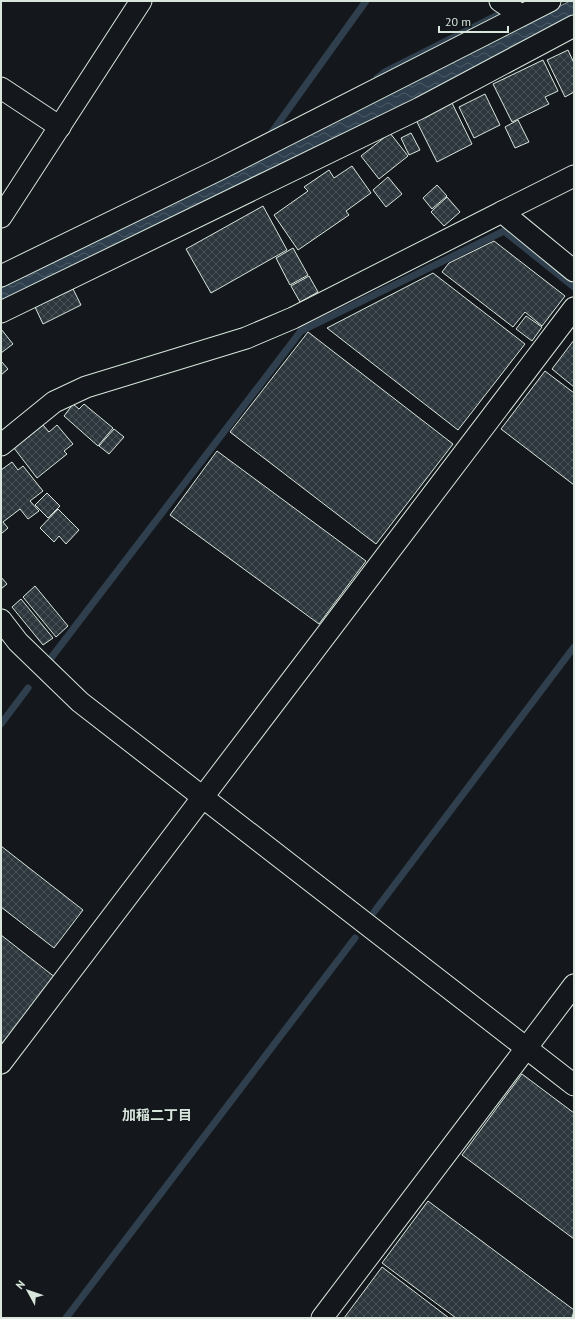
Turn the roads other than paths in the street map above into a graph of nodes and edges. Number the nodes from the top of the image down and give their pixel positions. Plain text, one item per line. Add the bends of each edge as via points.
1 (140, 1) edge
2 (500, 1) edge
3 (550, 1) edge
4 (521, 15) junction
5 (574, 26) edge
6 (1, 88) edge
7 (60, 127) junction
8 (574, 176) edge
9 (502, 212) junction
10 (1, 217) edge
11 (574, 271) edge
12 (1, 276) edge
13 (574, 308) edge
14 (1, 312) edge
15 (1, 446) edge
16 (1, 620) edge
17 (202, 799) junction
18 (574, 984) edge
19 (525, 1049) junction
20 (1, 1063) edge
21 (574, 1085) edge
22 (322, 1318) edge

1 - 7 street
2 - 4 street
3 - 4 street
4 - 12 street via 218,170
5 - 14 street via 420,108
6 - 7 street
7 - 10 street
8 - 9 street
9 - 11 street
9 - 15 street via 293,318 246,338 86,387 54,402
13 - 17 street
16 - 17 street via 18,642 80,702
17 - 19 street
17 - 20 street
18 - 19 street
19 - 21 street
19 - 22 street

